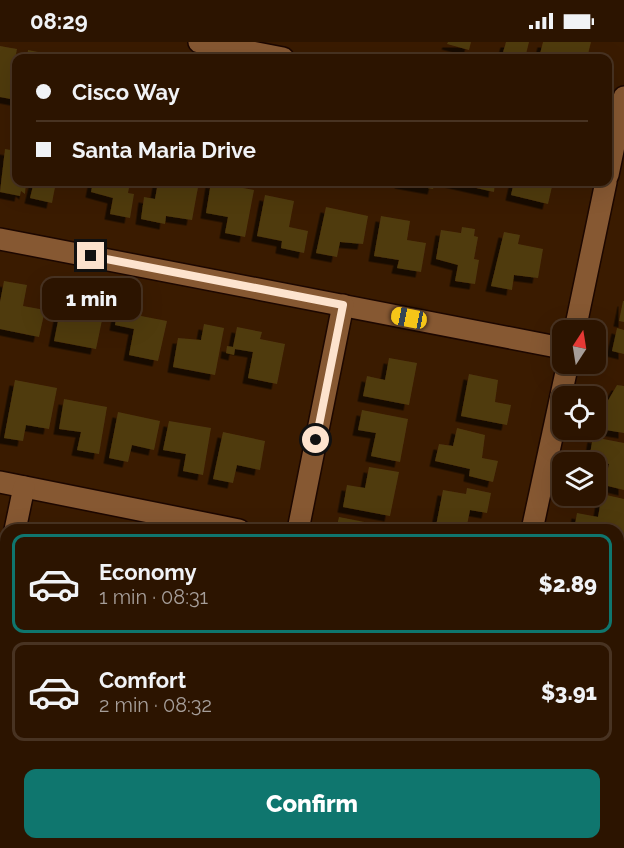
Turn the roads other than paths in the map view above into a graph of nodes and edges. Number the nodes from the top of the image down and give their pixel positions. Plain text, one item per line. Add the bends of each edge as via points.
1 (199, 42) edge
2 (262, 54) edge
3 (624, 97) edge
4 (613, 123) edge
5 (605, 186) edge
6 (0, 239) edge
7 (343, 305) junction
8 (576, 320) edge
9 (552, 346) edge
10 (565, 374) edge
11 (0, 482) edge
12 (24, 487) junction
13 (16, 524) edge
14 (209, 524) edge
15 (299, 524) edge
16 (533, 524) edge

1 - 2 street
3 - 4 street
5 - 8 street
6 - 7 street
7 - 9 street
7 - 15 street
10 - 16 street
11 - 12 street
12 - 13 street
12 - 14 street

